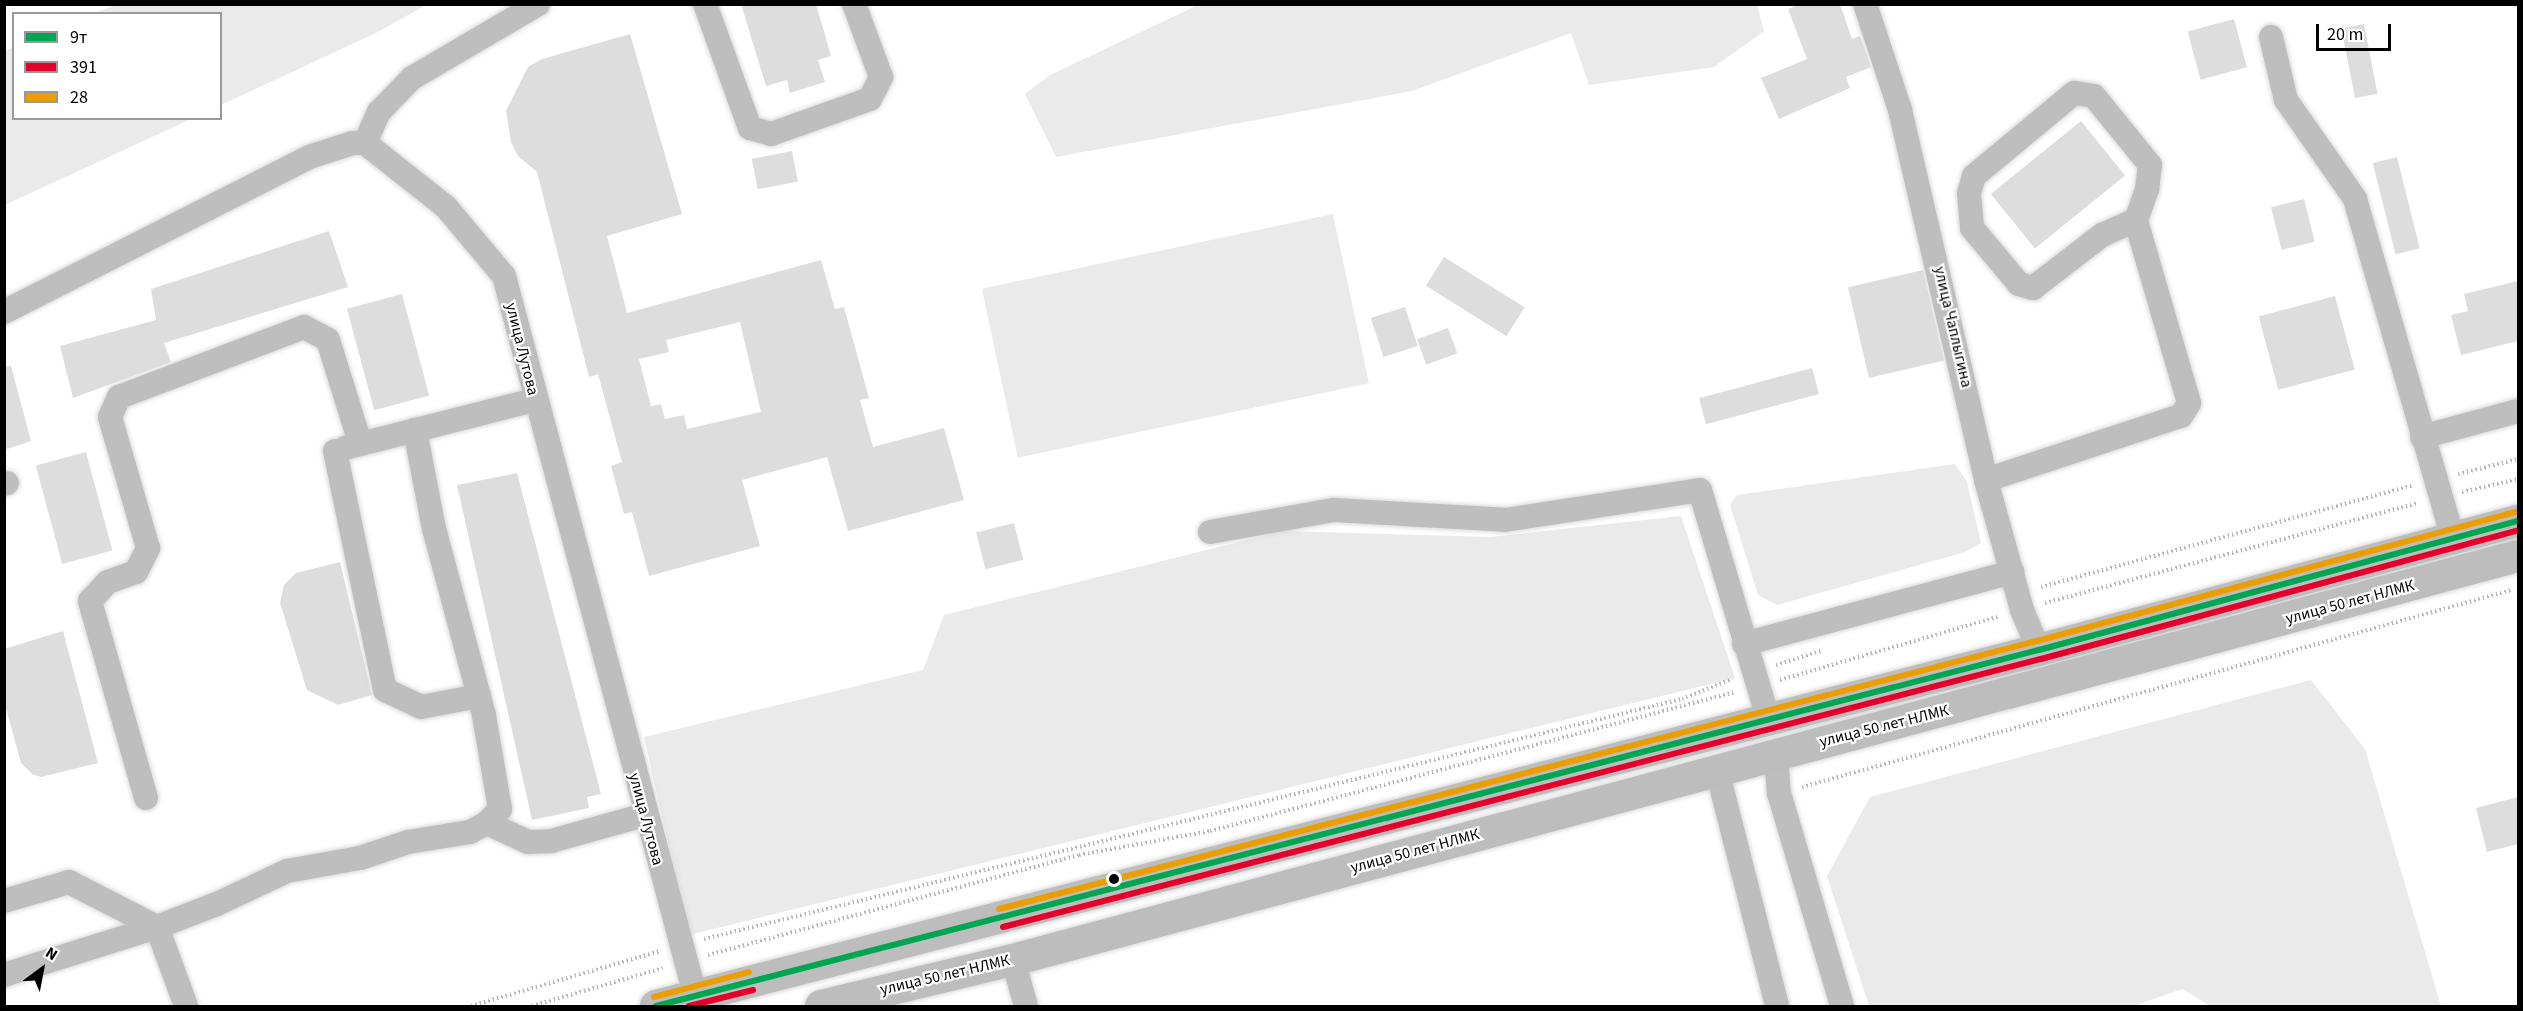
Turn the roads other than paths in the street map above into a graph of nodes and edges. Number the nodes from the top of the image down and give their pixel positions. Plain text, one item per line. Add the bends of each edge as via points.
1 (538, 4) edge
2 (705, 4) edge
3 (854, 4) edge
4 (1865, 4) edge
5 (2271, 37) dead end
6 (365, 143) junction
7 (2136, 220) junction
8 (4, 312) edge
9 (535, 400) junction
10 (2518, 411) edge
11 (415, 430) junction
12 (2422, 437) junction
13 (360, 443) junction
14 (1986, 480) junction
15 (2518, 521) edge
16 (1210, 532) dead end
17 (2453, 539) junction
18 (2518, 556) edge
19 (2017, 592) junction
20 (1744, 644) junction
21 (2039, 650) junction
22 (2008, 695) junction
23 (479, 696) junction
24 (1768, 721) junction
25 (1776, 754) junction
26 (1717, 770) junction
27 (146, 798) dead end
28 (645, 815) junction
29 (487, 823) junction
30 (4, 901) edge
31 (157, 927) junction
32 (1013, 960) junction
33 (4, 975) edge
34 (695, 995) junction
35 (869, 1000) edge
36 (186, 1006) edge
37 (656, 1006) edge
38 (821, 1006) edge
39 (1026, 1006) edge
40 (1778, 1006) edge
41 (1842, 1006) edge

1 - 6 street via 412,78 380,112
2 - 3 street via 750,128 771,134 870,99 881,77
4 - 14 street, улица Чаплыгина via 1906,132
5 - 12 street via 2286,100 2355,200
6 - 8 street via 353,142 309,157
6 - 9 street, улица Лутова via 446,207 504,276
7 - 7 street via 2147,189 2150,165 2094,96 2074,93 1974,176 1969,193 1972,228 2019,284 2033,288 2102,235
7 - 14 street via 2189,403 2181,416
9 - 11 street
9 - 28 street, улица Лутова
10 - 12 street
11 - 13 street
11 - 23 street via 434,529
12 - 17 street
13 - 23 street via 328,452 385,690 421,707
13 - 27 street via 328,340 304,327 119,397 110,417 148,548 136,572 108,582 90,601
14 - 19 street, улица Чаплыгина
15 - 17 main road, улица 50 лет НЛМК
16 - 20 street via 1334,510 1504,520 1700,490
17 - 21 main road, улица 50 лет НЛМК
18 - 22 main road, улица 50 лет НЛМК
19 - 20 street
19 - 21 street, улица Чаплыгина
20 - 24 street
21 - 22 main road, улица 50 лет НЛМК via 2043,666 2036,678
21 - 24 main road, улица 50 лет НЛМК
22 - 25 main road, улица 50 лет НЛМК
23 - 29 street via 497,773 500,809
24 - 34 main road, улица 50 лет НЛМК
25 - 26 main road, улица 50 лет НЛМК
25 - 41 street via 1779,794
26 - 32 main road, улица 50 лет НЛМК
26 - 40 street
28 - 29 street via 551,841 528,842
28 - 34 street, улица Лутова
29 - 31 street via 470,832 408,842 360,858 287,871
30 - 31 street via 69,882
31 - 33 street
31 - 36 street
32 - 35 main road, улица 50 лет НЛМК
32 - 39 street
34 - 37 main road
35 - 38 main road, улица 50 лет НЛМК

